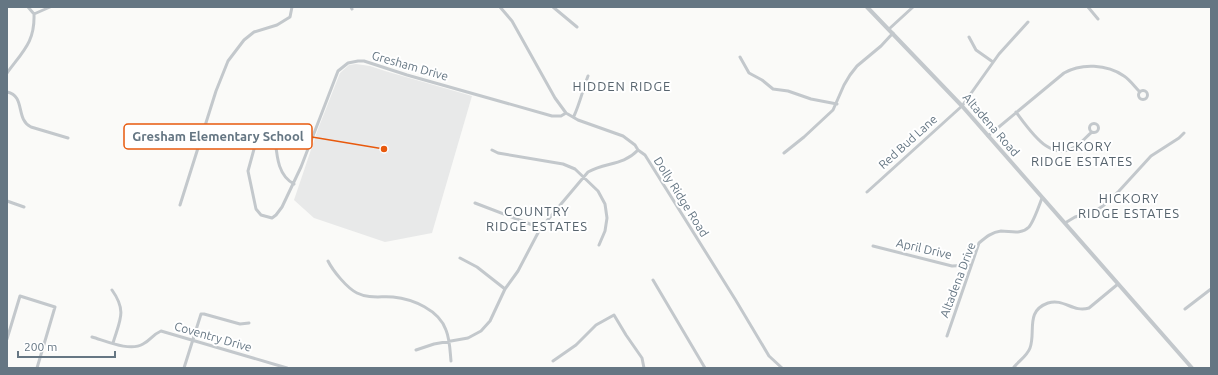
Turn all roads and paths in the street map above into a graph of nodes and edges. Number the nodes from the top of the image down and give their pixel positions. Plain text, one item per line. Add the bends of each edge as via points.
1 (28, 7) edge
2 (50, 7) edge
3 (292, 7) edge
4 (500, 7) edge
5 (553, 7) edge
6 (867, 7) edge
7 (913, 7) edge
8 (1088, 7) edge
9 (34, 14) junction
10 (1098, 19) dead end
11 (1028, 22) dead end
12 (577, 27) dead end
13 (889, 29) junction
14 (893, 33) junction
15 (969, 37) dead end
16 (740, 57) dead end
17 (993, 62) junction
18 (7, 73) edge
19 (588, 76) dead end
20 (7, 92) edge
21 (1140, 92) dead end
22 (837, 104) junction
23 (962, 106) junction
24 (1016, 112) junction
25 (566, 113) junction
26 (574, 116) junction
27 (1092, 132) dead end
28 (1184, 133) dead end
29 (988, 136) junction
30 (68, 138) dead end
31 (492, 150) dead end
32 (638, 150) junction
33 (784, 153) dead end
34 (583, 177) junction
35 (294, 184) junction
36 (867, 192) dead end
37 (1042, 198) junction
38 (7, 201) edge
39 (475, 203) dead end
40 (180, 205) dead end
41 (24, 207) dead end
42 (1065, 224) junction
43 (540, 229) junction
44 (599, 245) dead end
45 (873, 246) dead end
46 (460, 258) dead end
47 (328, 261) dead end
48 (971, 265) junction
49 (653, 280) dead end
50 (1118, 284) junction
51 (505, 289) junction
52 (1211, 289) edge
53 (112, 290) dead end
54 (1185, 309) dead end
55 (249, 323) dead end
56 (947, 336) dead end
57 (92, 337) dead end
58 (7, 339) edge
59 (192, 341) junction
60 (448, 341) junction
61 (113, 343) junction
62 (416, 350) dead end
63 (451, 361) dead end
64 (553, 361) dead end
65 (1014, 367) dead end
66 (37, 368) edge
67 (184, 368) edge
68 (287, 368) edge
69 (644, 368) edge
70 (705, 368) edge
71 (782, 368) edge
72 (1192, 368) edge

1 - 9 street
2 - 9 street
3 - 40 street via 290,17 277,25 254,32 244,40 228,61
4 - 25 street via 512,21
5 - 12 street
6 - 13 street, Altadena Road
7 - 13 street
8 - 10 street
9 - 18 street via 31,39
11 - 17 street, Red Bud Lane
13 - 14 street, Altadena Road
14 - 22 street via 857,66 844,85
14 - 23 street, Altadena Road
15 - 17 street via 976,50
16 - 22 street via 749,73 773,89
17 - 23 street, Red Bud Lane
19 - 26 street
20 - 30 street via 17,97 20,113 26,125
21 - 24 street via 1126,77 1117,72 1087,66 1073,67
22 - 33 street via 826,118
23 - 29 street, Altadena Road
23 - 36 street, Red Bud Lane
24 - 27 street via 1038,139 1046,147 1054,150 1062,152 1071,149
24 - 29 street
25 - 26 street, Dolly Ridge Road
25 - 35 street, Gresham Drive via 552,116 364,61 353,62 338,71
26 - 32 street, Dolly Ridge Road via 578,120 622,136
28 - 42 street via 1151,156 1103,206 1075,217
29 - 37 street, Altadena Road
31 - 34 street via 563,164 575,169
32 - 34 street via 624,161 594,168
32 - 71 street, Dolly Ridge Road via 654,170 769,356
34 - 43 street
34 - 44 street via 598,191 605,204 607,218
35 - 35 street, Gresham Drive via 282,207 272,218 262,215 256,209 248,171 262,128 269,126 274,130 281,172
37 - 42 street, Altadena Road
37 - 48 street, Altadena Drive via 1030,226 1018,233 1001,231 990,234 979,243
38 - 41 street
39 - 43 street
42 - 50 street, Altadena Road
43 - 51 street via 518,271
45 - 48 street, April Drive via 952,266
46 - 51 street via 477,267
47 - 60 street via 357,293 371,297 399,298 426,308 442,322
48 - 56 street, Altadena Drive
49 - 70 street
50 - 65 street via 1084,310 1058,302 1041,306 1034,316 1030,348
50 - 72 street, Altadena Road
51 - 60 street via 490,321 481,332 468,338
52 - 54 street
53 - 61 street via 121,308 121,317
55 - 59 street via 240,324 201,314
57 - 61 street, Coventry Drive
58 - 66 street via 20,296 55,307
59 - 61 street, Coventry Drive via 161,332 136,347 128,348
59 - 67 street
59 - 68 street, Coventry Drive
60 - 62 street
60 - 63 street
64 - 69 street via 576,345 596,325 614,315 642,358

